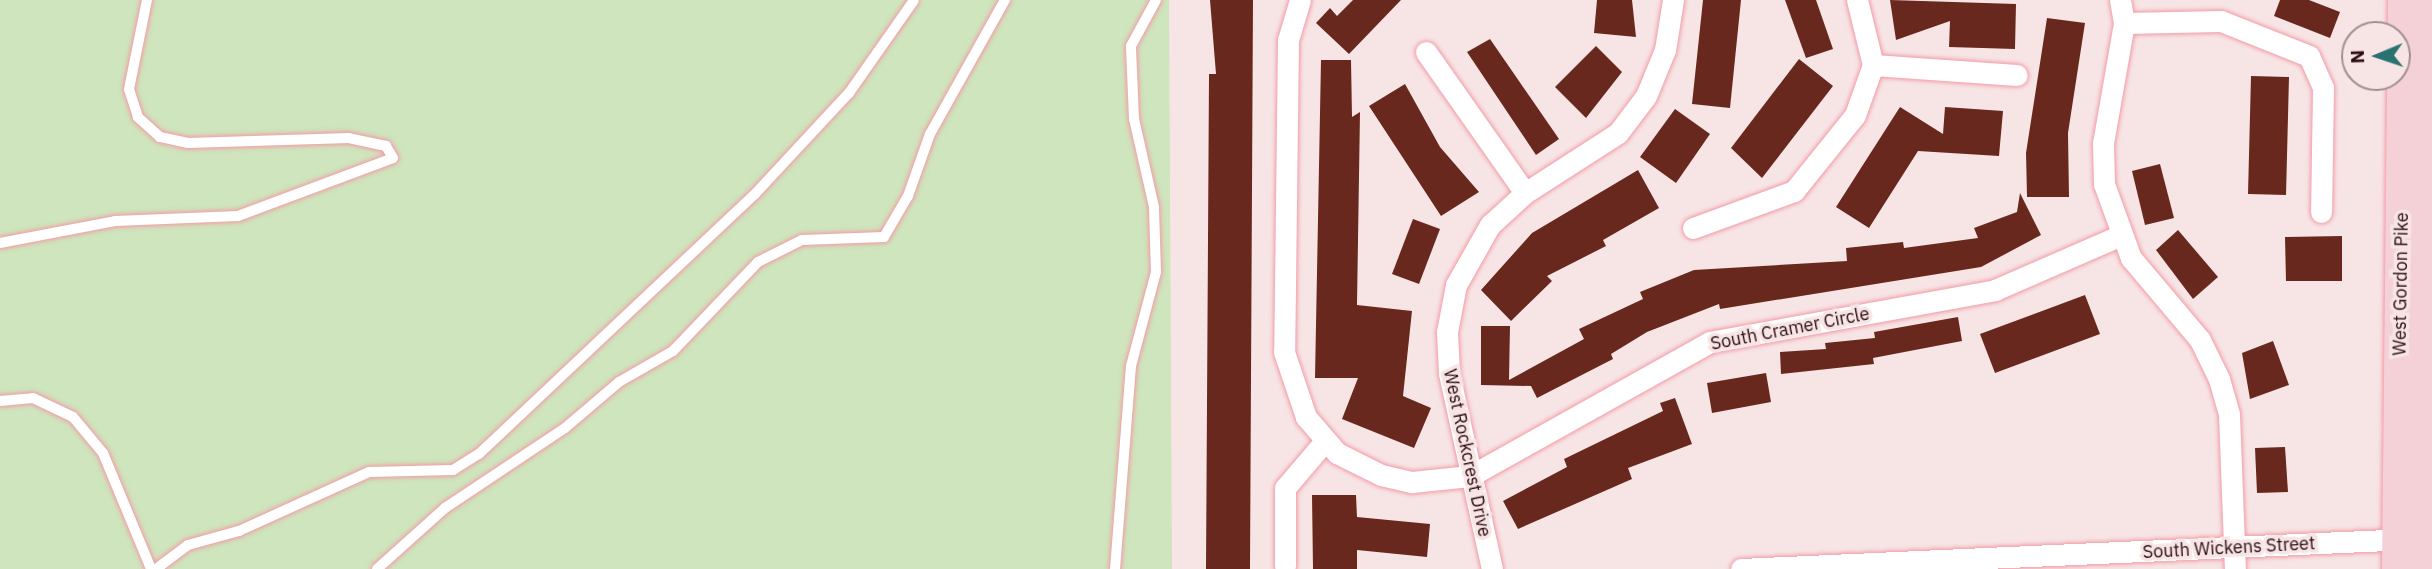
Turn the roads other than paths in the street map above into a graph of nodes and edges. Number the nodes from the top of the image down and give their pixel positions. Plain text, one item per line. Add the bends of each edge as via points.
1 (147, 0) edge
2 (914, 0) edge
3 (1004, 0) edge
4 (1156, 0) edge
5 (1300, 0) edge
6 (1673, 0) edge
7 (1857, 0) edge
8 (2120, 0) edge
9 (2403, 0) edge
10 (2425, 0) edge
11 (2124, 23) junction
12 (1426, 52) dead end
13 (1873, 65) junction
14 (2017, 75) dead end
15 (1525, 193) junction
16 (2321, 212) dead end
17 (1693, 228) dead end
18 (2119, 236) junction
19 (0, 243) edge
20 (2419, 295) edge
21 (0, 401) edge
22 (1325, 441) junction
23 (1470, 476) junction
24 (2406, 549) edge
25 (2236, 558) edge
26 (1285, 566) dead end
27 (154, 569) edge
28 (377, 569) edge
29 (1115, 569) edge
30 (1492, 569) edge
31 (1741, 569) edge
32 (2423, 569) edge

1 - 19 lane via 129,89 138,117 160,137 188,143 349,138 386,146 393,158 238,216 115,221
2 - 27 lane via 849,93 755,194 479,454 453,470 369,472 239,531 188,545
3 - 28 lane via 930,134 908,196 884,237 802,240 758,262 673,351 619,382 565,428 445,508
4 - 29 lane via 1131,46 1133,119 1154,207 1156,272 1131,366
5 - 22 street, South Cramer Circle via 1288,40 1284,352 1301,407
6 - 15 street, West Rockcrest Drive via 1665,50 1646,96 1618,133
7 - 13 street
8 - 11 street
9 - 20 main road, West Gordon Pike
10 - 20 main road, West Gordon Pike
11 - 16 street via 2221,21 2309,56 2323,88
11 - 18 street via 2102,163
12 - 15 street
13 - 14 street
13 - 17 street via 1866,96 1794,191
15 - 23 street, West Rockcrest Drive via 1479,239 1449,314 1448,373
18 - 23 street, South Cramer Circle via 1995,290 1710,342
18 - 25 street via 2144,277 2200,340 2219,379 2229,415
20 - 24 main road, West Gordon Pike
21 - 27 lane via 33,398 72,417 103,453
22 - 23 street, South Cramer Circle via 1352,463 1395,480
22 - 26 street via 1285,488
23 - 30 street, West Rockcrest Drive
24 - 25 street, South Wickens Street
24 - 32 main road, West Gordon Pike
25 - 31 street, South Wickens Street

